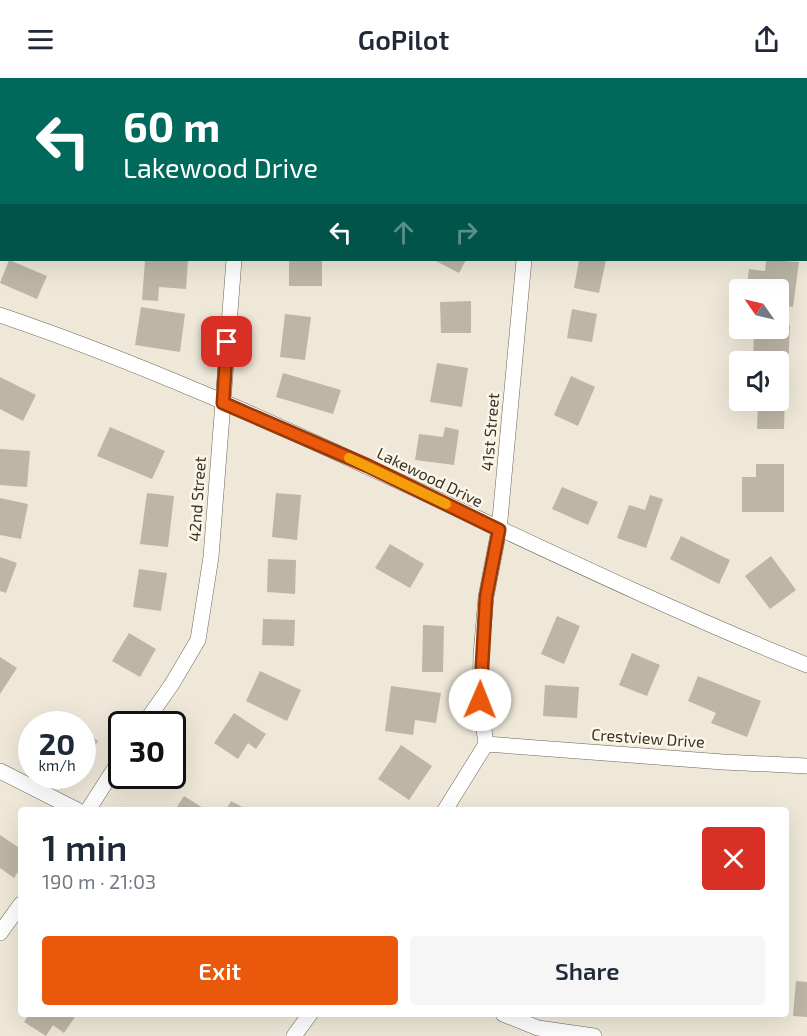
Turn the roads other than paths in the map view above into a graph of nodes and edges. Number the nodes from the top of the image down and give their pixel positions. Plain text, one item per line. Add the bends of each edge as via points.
1 (234, 261) edge
2 (524, 261) edge
3 (0, 315) edge
4 (223, 403) junction
5 (499, 530) junction
6 (807, 665) edge
7 (153, 711) edge
8 (486, 744) junction
9 (807, 766) edge
10 (0, 771) edge
11 (108, 779) edge
12 (71, 807) edge
13 (90, 807) edge
14 (447, 807) edge
15 (18, 908) edge
16 (0, 933) edge
17 (308, 1017) edge
18 (510, 1017) edge
19 (294, 1036) edge
20 (594, 1036) edge

1 - 4 street, 42nd Street
2 - 5 street, 41st Street
3 - 4 street, Lakewood Drive via 140,366
4 - 5 street, Lakewood Drive via 368,466
4 - 7 street, 42nd Street via 211,557 198,640
5 - 6 street, Lakewood Drive
5 - 8 street, 41st Street via 486,597 481,656 480,700
8 - 9 street, Crestview Drive
8 - 14 street
10 - 12 street
11 - 13 street
15 - 16 street
17 - 19 street
18 - 20 street via 538,1028

